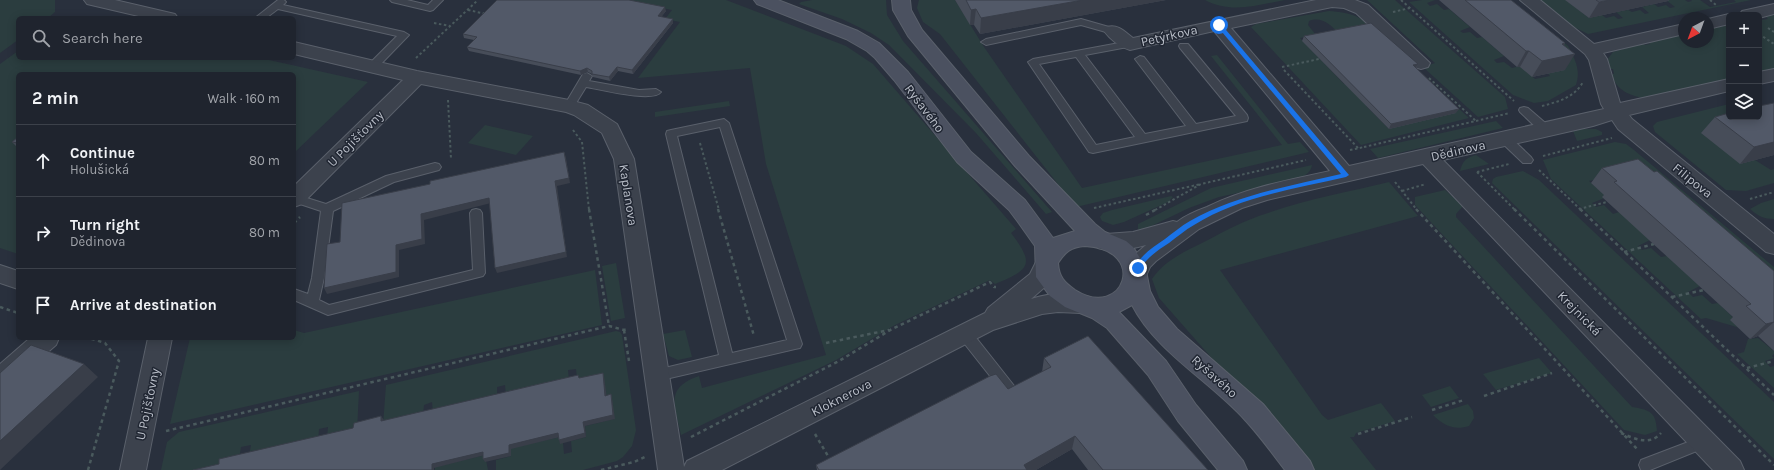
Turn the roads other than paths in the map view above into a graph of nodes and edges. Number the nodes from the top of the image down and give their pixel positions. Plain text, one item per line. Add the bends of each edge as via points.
1 (93, 0) edge
2 (394, 0) edge
3 (438, 0) edge
4 (763, 0) edge
5 (902, 0) edge
6 (1529, 0) edge
7 (280, 3) edge
8 (1774, 9) edge
9 (1761, 12) edge
10 (161, 16) edge
11 (263, 16) edge
12 (1726, 20) edge
13 (1714, 23) edge
14 (1219, 25) junction
15 (1113, 30) joint
16 (1678, 30) edge
17 (986, 42) dead end
18 (1130, 44) junction
19 (1184, 46) dead end
20 (296, 48) edge
21 (1591, 50) junction
22 (1079, 54) junction
23 (1140, 59) dead end
24 (373, 66) junction
25 (1423, 68) road end
26 (1774, 74) edge
27 (409, 75) junction
28 (1762, 77) edge
29 (1726, 86) edge
30 (656, 92) dead end
31 (569, 106) junction
32 (1524, 110) road end
33 (1615, 112) junction
34 (1193, 128) junction
35 (1546, 130) junction
36 (1143, 139) junction
37 (1505, 139) junction
38 (1428, 157) junction
39 (1527, 160) road end
40 (435, 167) dead end
41 (1346, 175) junction
42 (296, 196) edge
43 (296, 199) edge
44 (327, 209) junction
45 (476, 213) dead end
46 (1191, 223) junction
47 (1104, 241) junction
48 (1774, 246) edge
49 (1047, 261) junction
50 (0, 274) edge
51 (1136, 276) junction
52 (16, 279) edge
53 (296, 295) edge
54 (312, 302) junction
55 (1084, 305) junction
56 (975, 329) junction
57 (45, 340) edge
58 (160, 340) edge
59 (727, 360) junction
60 (657, 375) junction
61 (0, 379) edge
62 (1010, 391) edge
63 (1704, 442) junction
64 (1648, 464) road end
65 (133, 470) edge
66 (671, 470) edge
67 (696, 470) edge
68 (1234, 470) edge
69 (1301, 470) edge
70 (1731, 470) edge

1 - 10 street
2 - 3 lane via 430,8
4 - 49 main road, Ryšavého via 852,35 877,50 964,157 1026,216 1046,245
5 - 47 main road, Ryšavého via 906,20 934,59 1029,168 1087,230
6 - 21 street
7 - 11 lane
7 - 24 lane via 404,35
8 - 9 street
12 - 13 street
14 - 18 street, Petýrkova
14 - 25 street, Petýrkova via 1332,2 1347,3 1362,9 1372,17
14 - 41 street
15 - 17 lane via 1081,22
15 - 18 street, Petýrkova
16 - 21 street
18 - 22 lane
19 - 34 lane via 1243,118
20 - 24 street, Kaplanova
21 - 33 street via 1598,59
22 - 36 lane
22 - 36 lane via 1033,62 1093,149
23 - 34 lane
24 - 27 street, Kaplanova
26 - 28 street
27 - 31 street, Kaplanova
27 - 42 street, U Pojišťovny
29 - 33 street, Dědinova
30 - 31 lane via 639,93 585,80
31 - 60 street, Kaplanova via 581,110 610,129 624,159
32 - 35 lane
33 - 35 street, Dědinova
33 - 48 street, Filipova via 1631,129
34 - 36 lane
35 - 37 street, Dědinova
37 - 38 street, Dědinova
37 - 39 lane
38 - 41 street, Dědinova
38 - 63 street, Krejnická
40 - 44 lane via 390,179
41 - 46 street, Dědinova via 1264,194 1215,211
43 - 44 lane
44 - 54 lane via 318,278
45 - 54 lane via 479,273 328,310
46 - 47 street, Dědinova via 1147,237 1122,242
46 - 51 street, Dědinova via 1148,255 1140,263
47 - 49 main road, Ryšavého via 1080,238 1065,242 1054,249
47 - 51 main road, Ryšavého via 1126,253
49 - 55 main road, Ryšavého via 1047,274 1053,286 1064,296
49 - 56 street, Kloknerova via 1038,280
50 - 52 street
51 - 55 main road, Ryšavého via 1132,291 1122,300 1102,306
51 - 69 main road, Ryšavého via 1142,302 1158,324 1254,412
53 - 54 lane
55 - 56 street, Kloknerova via 1042,305
55 - 68 main road, Ryšavého via 1100,310 1116,321 1157,368 1187,413
56 - 62 lane
56 - 67 street, Kloknerova
57 - 61 street
58 - 65 street, U Pojišťovny
59 - 59 lane via 795,344 724,123 671,134
59 - 60 lane
60 - 66 street, Kaplanova
63 - 64 lane
63 - 70 street, Krejnická

